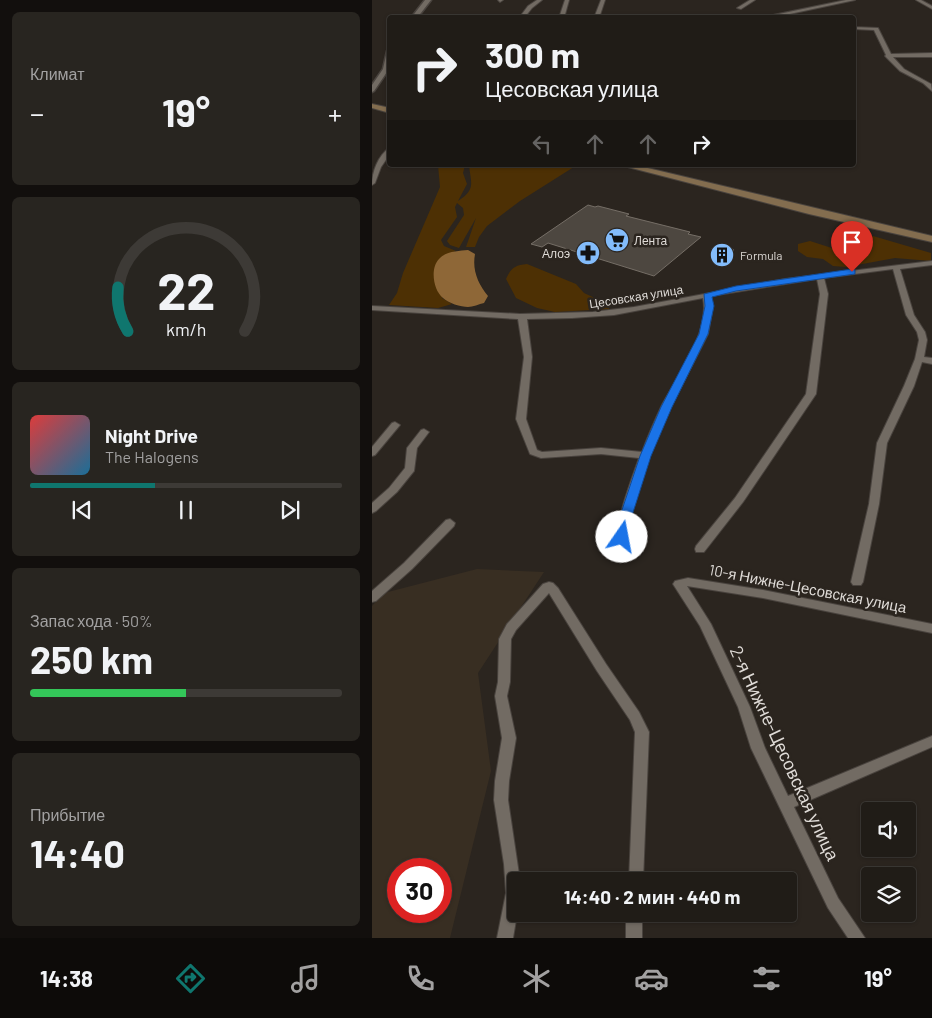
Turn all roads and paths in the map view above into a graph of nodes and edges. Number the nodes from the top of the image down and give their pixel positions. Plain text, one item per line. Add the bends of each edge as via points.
1 (428, 0) edge
2 (540, 0) edge
3 (567, 0) edge
4 (603, 0) edge
5 (753, 0) edge
6 (853, 0) edge
7 (918, 0) edge
8 (739, 8) dead end
9 (932, 8) edge
10 (416, 15) edge
11 (523, 15) edge
12 (562, 15) edge
13 (597, 15) edge
14 (777, 15) edge
15 (856, 28) edge
16 (932, 55) edge
17 (888, 56) junction
18 (387, 64) edge
19 (932, 89) edge
20 (372, 90) edge
21 (372, 106) edge
22 (387, 109) edge
23 (387, 153) edge
24 (621, 167) edge
25 (632, 167) edge
26 (374, 168) edge
27 (372, 183) edge
28 (914, 235) junction
29 (932, 239) edge
30 (932, 264) edge
31 (896, 267) junction
32 (820, 277) junction
33 (707, 296) junction
34 (372, 308) edge
35 (522, 316) junction
36 (919, 359) junction
37 (932, 361) edge
38 (395, 425) dead end
39 (424, 432) dead end
40 (372, 453) edge
41 (645, 456) junction
42 (372, 509) edge
43 (450, 523) dead end
44 (622, 537) dead end
45 (700, 549) dead end
46 (857, 582) dead end
47 (679, 584) joint
48 (377, 587) edge
49 (372, 598) edge
50 (932, 629) edge
51 (932, 741) edge
52 (786, 804) junction
53 (512, 872) edge
54 (636, 872) edge
55 (508, 922) edge
56 (634, 922) edge
57 (505, 938) edge
58 (634, 938) edge
59 (857, 938) edge

1 - 10 street
2 - 11 street
3 - 12 street
4 - 13 street
5 - 8 street
6 - 14 street
7 - 9 street
15 - 17 street via 876,29
16 - 17 street
17 - 19 street via 904,73 920,79
18 - 20 street
21 - 22 main road
23 - 26 street
24 - 28 main road via 889,233
25 - 28 main road
26 - 27 street
28 - 29 main road
30 - 31 street, Цесовская улица
31 - 32 street, Цесовская улица
31 - 36 street via 910,315 922,336
32 - 33 street, Цесовская улица
32 - 45 street via 824,294 811,394 739,500
33 - 35 street, Цесовская улица via 607,313
33 - 41 street via 709,306 704,334
34 - 35 street, Цесовская улица
35 - 41 street via 528,357 521,419 533,452 541,456 601,451
36 - 37 street
36 - 46 street via 882,443 874,504
38 - 40 street
39 - 42 street via 412,448 410,468
41 - 44 street
43 - 48 street via 408,566
47 - 50 street, 10-я Нижне-Цесовская улица via 688,582 763,594
47 - 52 street, 2-я Нижне-Цесовская улица via 705,624 744,707 758,748
48 - 49 street
51 - 52 street
52 - 59 street, 2-я Нижне-Цесовская улица via 833,903
53 - 54 street via 501,800 509,738 501,696 504,639 543,590 550,586 640,723
55 - 57 street
56 - 58 street

